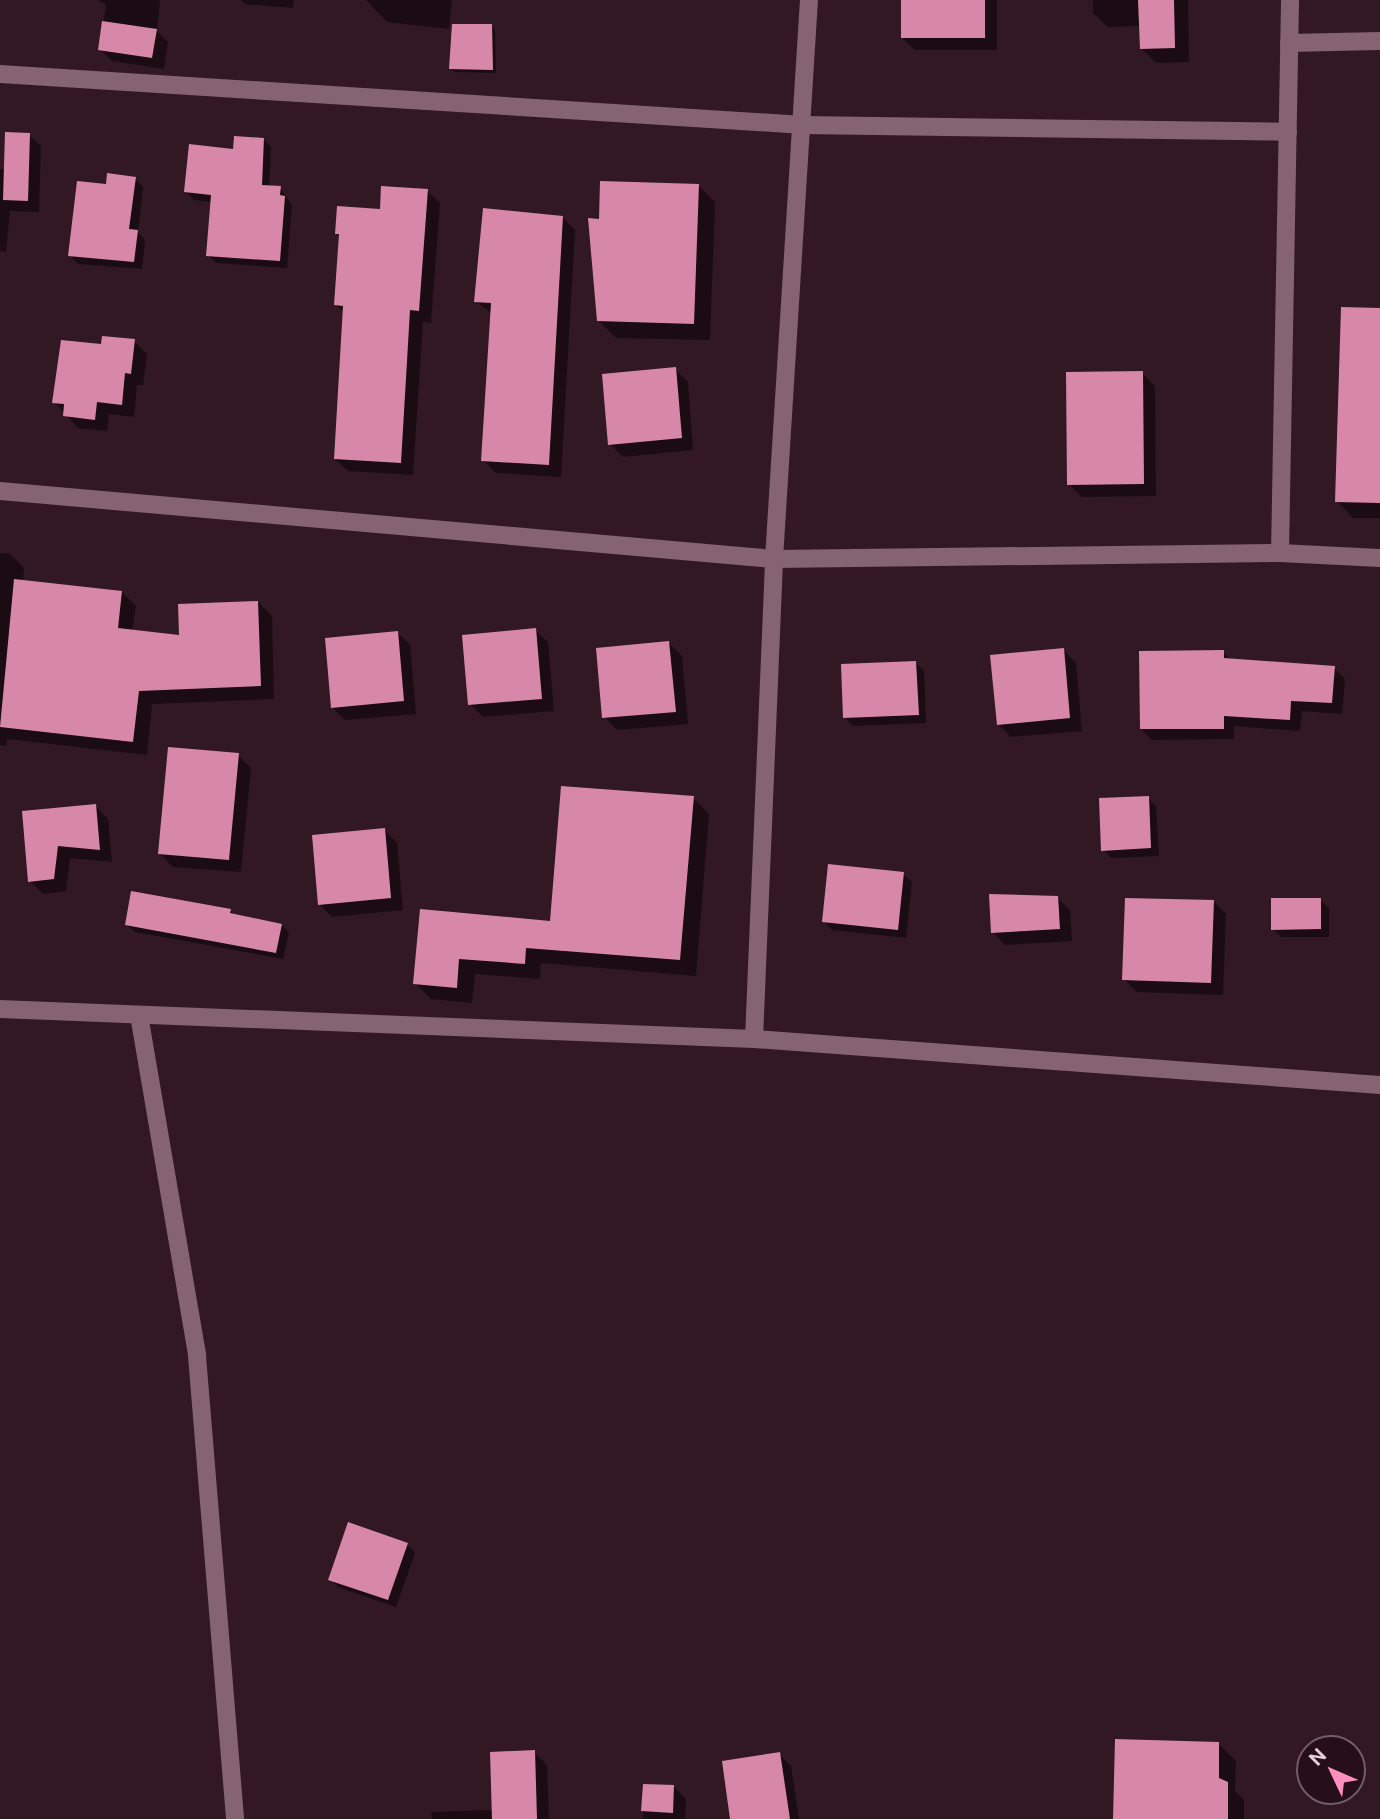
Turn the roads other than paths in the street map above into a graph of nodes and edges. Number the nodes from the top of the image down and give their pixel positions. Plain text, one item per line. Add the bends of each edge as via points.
1 (809, 0) edge
2 (1290, 0) edge
3 (1380, 41) edge
4 (1289, 43) junction
5 (0, 74) edge
6 (803, 125) junction
7 (1288, 132) junction
8 (0, 491) edge
9 (1280, 553) junction
10 (1380, 558) edge
11 (774, 559) junction
12 (0, 1009) edge
13 (139, 1015) junction
14 (754, 1039) junction
15 (1380, 1085) edge
16 (235, 1819) edge

1 - 6 street
2 - 4 street
3 - 4 street
4 - 7 street
5 - 6 street
6 - 7 street
6 - 11 street
7 - 9 street
8 - 11 street
9 - 10 street
9 - 11 street
11 - 14 street
12 - 13 street
13 - 14 street
13 - 16 street via 197,1356
14 - 15 street

